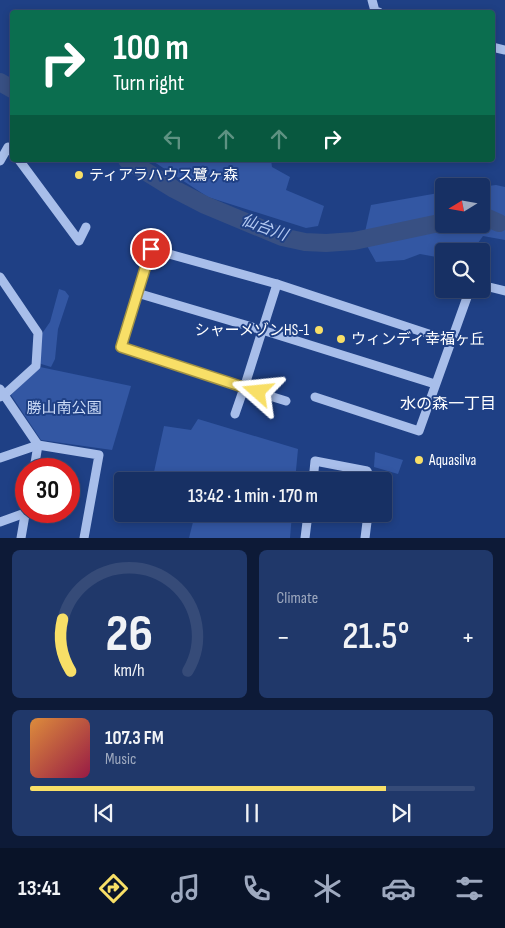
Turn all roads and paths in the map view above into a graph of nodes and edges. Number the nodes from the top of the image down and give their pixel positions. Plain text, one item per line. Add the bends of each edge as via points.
1 (10, 149) edge
2 (0, 161) edge
3 (20, 162) edge
4 (86, 227) dead end
5 (0, 277) edge
6 (276, 284) junction
7 (490, 287) edge
8 (505, 291) edge
9 (137, 293) junction
10 (467, 298) edge
11 (262, 330) junction
12 (450, 341) junction
13 (435, 384) junction
14 (244, 388) junction
15 (1, 394) edge
16 (315, 397) dead end
17 (286, 401) dead end
18 (235, 414) dead end
19 (38, 446) junction
20 (0, 458) edge
21 (36, 458) edge
22 (313, 472) edge
23 (367, 472) edge
24 (15, 516) edge
25 (0, 522) edge
26 (307, 522) edge
27 (367, 522) edge
28 (24, 523) edge
29 (21, 538) edge
30 (84, 538) edge
31 (305, 538) edge
32 (365, 538) edge

1 - 2 street via 8,146
3 - 4 street via 79,241
5 - 15 street via 38,333 36,366
6 - 9 street via 151,249
6 - 11 street
6 - 12 street
7 - 8 street
9 - 11 street
9 - 14 street via 121,347
10 - 12 street
11 - 13 street
11 - 14 street
12 - 13 street
13 - 16 street via 418,431
14 - 17 street
14 - 18 street
15 - 19 street
19 - 20 street
19 - 21 street
19 - 30 street via 100,455
22 - 23 street via 315,461
24 - 25 street
26 - 31 street
27 - 32 street
28 - 29 street

